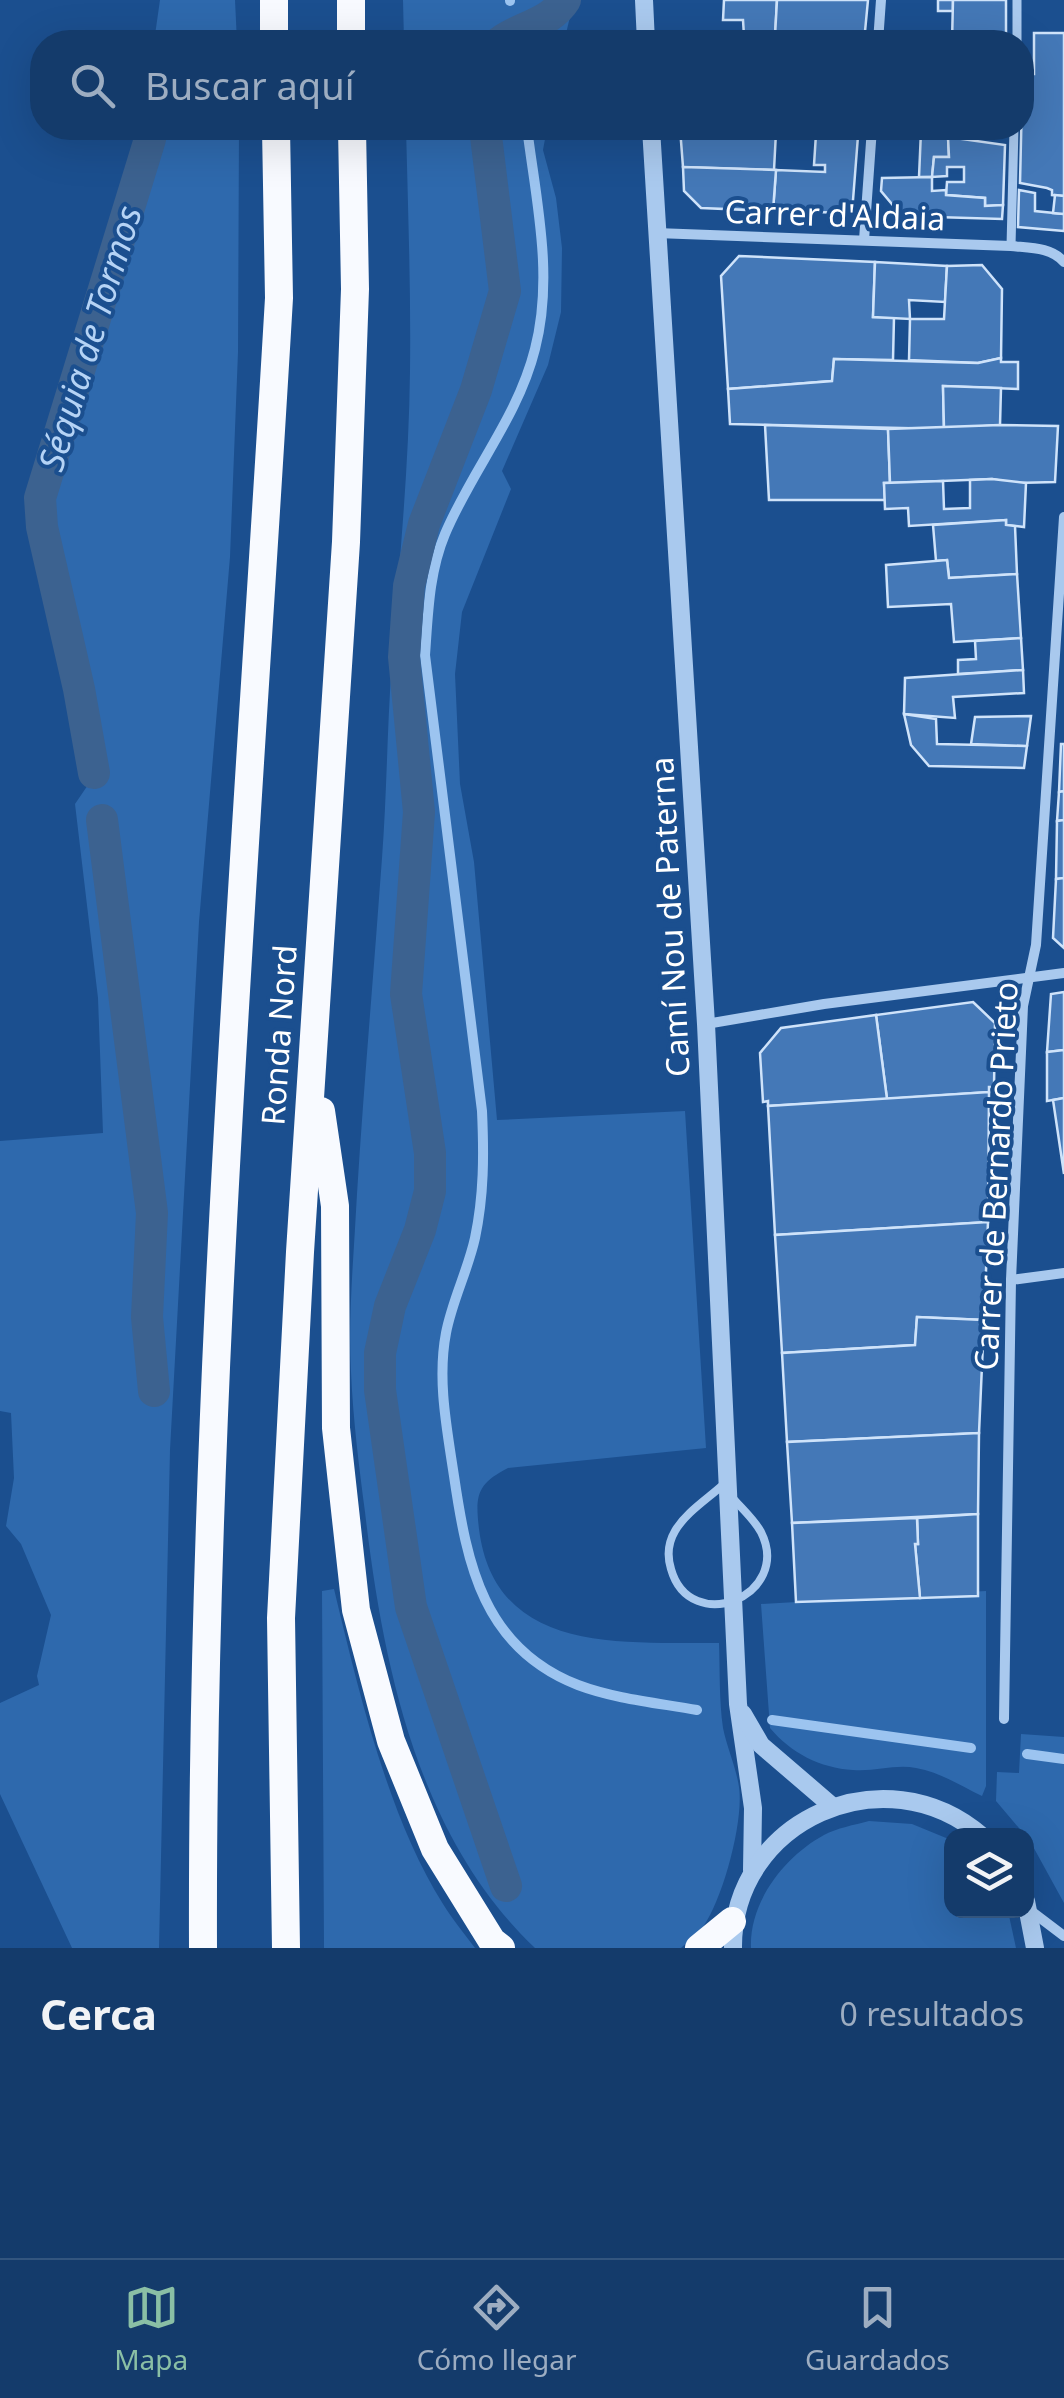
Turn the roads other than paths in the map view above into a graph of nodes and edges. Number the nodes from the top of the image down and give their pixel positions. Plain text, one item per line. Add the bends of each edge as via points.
1 (274, 0) edge
2 (351, 0) edge
3 (644, 0) edge
4 (881, 0) edge
5 (1017, 0) edge
6 (274, 30) edge
7 (351, 30) edge
8 (645, 30) edge
9 (879, 30) edge
10 (1017, 30) edge
11 (276, 140) edge
12 (352, 140) edge
13 (652, 140) edge
14 (871, 140) edge
15 (1014, 140) edge
16 (656, 232) junction
17 (864, 240) junction
18 (1011, 246) junction
19 (1064, 262) edge
20 (1064, 517) edge
21 (1064, 973) edge
22 (1028, 978) junction
23 (706, 1024) junction
24 (312, 1052) junction
25 (1064, 1272) edge
26 (1012, 1280) junction
27 (729, 1487) junction
28 (734, 1601) junction
29 (738, 1704) junction
30 (1004, 1719) dead end
31 (832, 1806) junction
32 (969, 1828) edge
33 (752, 1870) junction
34 (1034, 1910) edge
35 (1031, 1918) edge
36 (732, 1934) edge
37 (1064, 1936) edge
38 (203, 1948) edge
39 (286, 1948) edge
40 (501, 1948) edge
41 (699, 1948) edge
42 (1036, 1948) edge

1 - 6 highway
2 - 7 highway
3 - 8 street
4 - 9 street
5 - 10 street
11 - 38 highway, Ronda Nord via 279,298 212,1443
12 - 24 highway, Ronda Nord via 355,289 346,542
13 - 16 street, Camí Nou de Paterna
14 - 17 street
15 - 18 street
16 - 17 street, Carrer d'Aldaia
16 - 23 street, Camí Nou de Paterna
17 - 18 street, Carrer d'Aldaia
18 - 19 street, Carrer d'Aldaia via 1042,250
20 - 22 street, Carrer de Bernardo Prieto via 1036,945
21 - 22 street
22 - 23 street
22 - 26 street, Carrer de Bernardo Prieto
23 - 27 street, Camí Nou de Paterna
24 - 39 highway, Ronda Nord via 281,1618
24 - 40 highway via 335,1206 336,1428 356,1610 391,1742 436,1849
25 - 26 street
26 - 30 street, Carrer de Bernardo Prieto
27 - 28 street, Camí Nou de Paterna
27 - 28 lane via 759,1528 767,1559 754,1588
27 - 28 lane via 676,1528 668,1560 672,1576 695,1599
28 - 29 street, Camí Nou de Paterna
29 - 31 street, Camí Nou de Paterna via 761,1746
29 - 33 street, Camí Nou de Paterna via 753,1808
31 - 32 street via 903,1799 938,1808
31 - 33 street via 787,1831
33 - 36 street
34 - 37 street
35 - 42 street
36 - 41 highway

